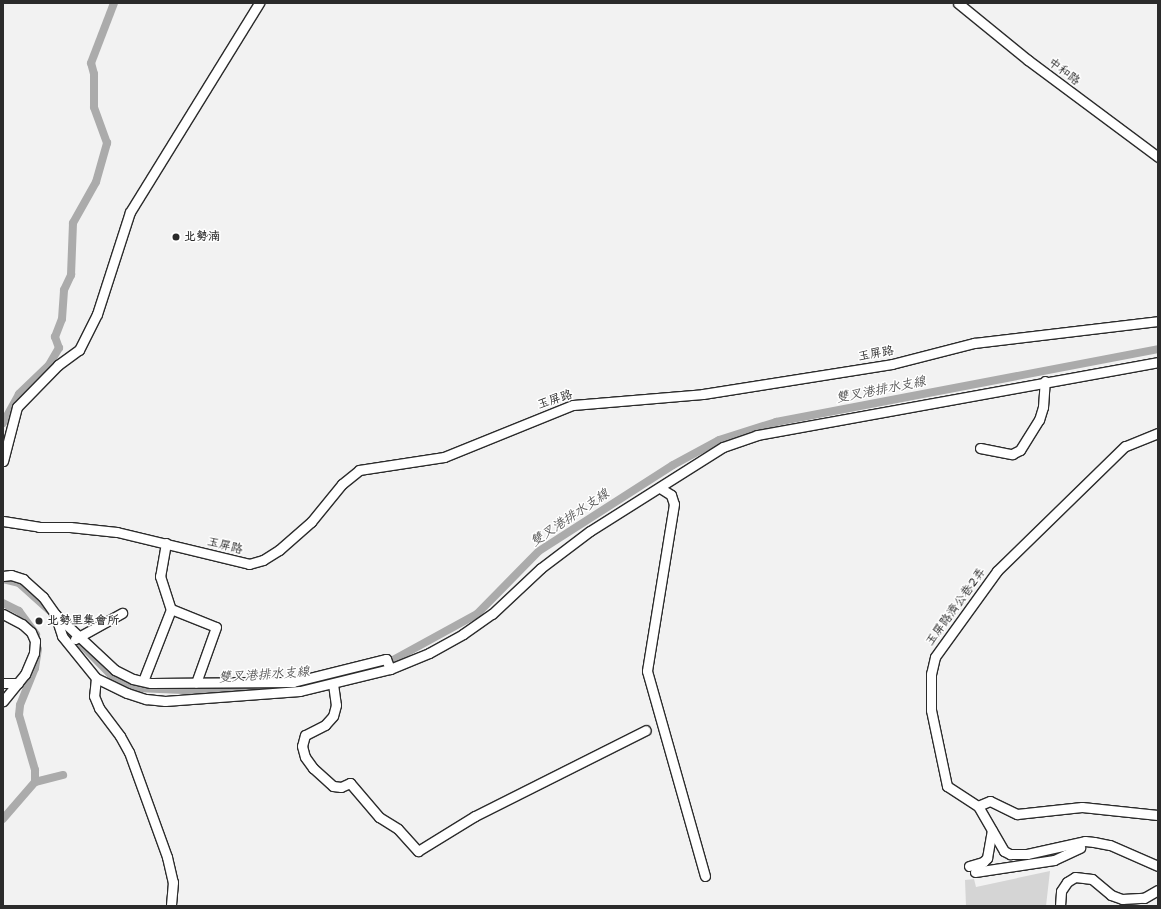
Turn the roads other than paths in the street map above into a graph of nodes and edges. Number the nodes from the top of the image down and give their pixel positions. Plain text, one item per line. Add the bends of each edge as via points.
1 (259, 3) edge
2 (958, 3) edge
3 (1158, 157) edge
4 (1158, 321) edge
5 (1158, 362) edge
6 (1045, 381) junction
7 (1158, 433) edge
8 (980, 448) dead end
9 (3, 461) edge
10 (660, 488) junction
11 (3, 521) edge
12 (166, 543) junction
13 (3, 576) edge
14 (171, 609) junction
15 (122, 613) dead end
16 (3, 614) edge
17 (55, 614) junction
18 (79, 636) junction
19 (68, 644) junction
20 (390, 669) junction
21 (96, 678) junction
22 (143, 681) junction
23 (3, 683) edge
24 (18, 683) junction
25 (196, 683) junction
26 (333, 684) junction
27 (3, 701) edge
28 (646, 730) dead end
29 (978, 806) junction
30 (1158, 815) edge
31 (992, 830) junction
32 (1110, 845) junction
33 (1158, 866) edge
34 (705, 876) dead end
35 (1158, 890) edge
36 (171, 906) edge
37 (1060, 906) edge

1 - 9 street via 130,212 97,314 79,350 58,365 17,407
2 - 3 street, 中和路 via 988,29
4 - 12 street, 玉屏路 via 974,344 892,364 703,394 573,405 444,458 359,470 342,484 311,522 279,550 263,560 249,564
5 - 6 street
6 - 8 street via 1039,420 1020,450 1012,454
6 - 10 street via 757,435 723,447
7 - 29 street, 玉屏路濟公巷2弄 via 1125,446 1004,563 935,656 931,674 931,710 944,779 952,792
10 - 20 street via 590,531 547,563 492,614 463,634 429,653
10 - 34 street via 671,495 674,504 647,670
11 - 12 street, 玉屏路 via 39,527 117,532
12 - 14 street via 160,576
13 - 17 street via 11,575 23,579 43,597
14 - 22 street
14 - 25 street via 216,627
15 - 18 street
16 - 24 street via 31,632 35,641 34,653
17 - 18 street
17 - 19 street via 62,636
18 - 19 street
18 - 22 street via 98,657 115,670
19 - 21 street
20 - 25 street via 386,659 293,682
20 - 26 street
21 - 26 street via 146,699 165,700 300,691
21 - 36 street via 94,696 99,708 129,752 167,858 172,882
22 - 25 street
23 - 24 street
24 - 27 street
26 - 28 street via 336,705 333,716 325,725 305,735 302,746 305,757 333,786 341,787 350,783 379,817 398,830 418,851 475,816
29 - 30 street via 990,802 1017,814 1082,807
29 - 31 street
31 - 32 street via 1000,847 1016,855 1038,853 1085,841
31 - 32 street via 987,858 972,869 1054,860 1089,845
32 - 33 street
35 - 37 street via 1144,898 1122,899 1111,895 1092,878 1075,877 1067,882 1061,891

